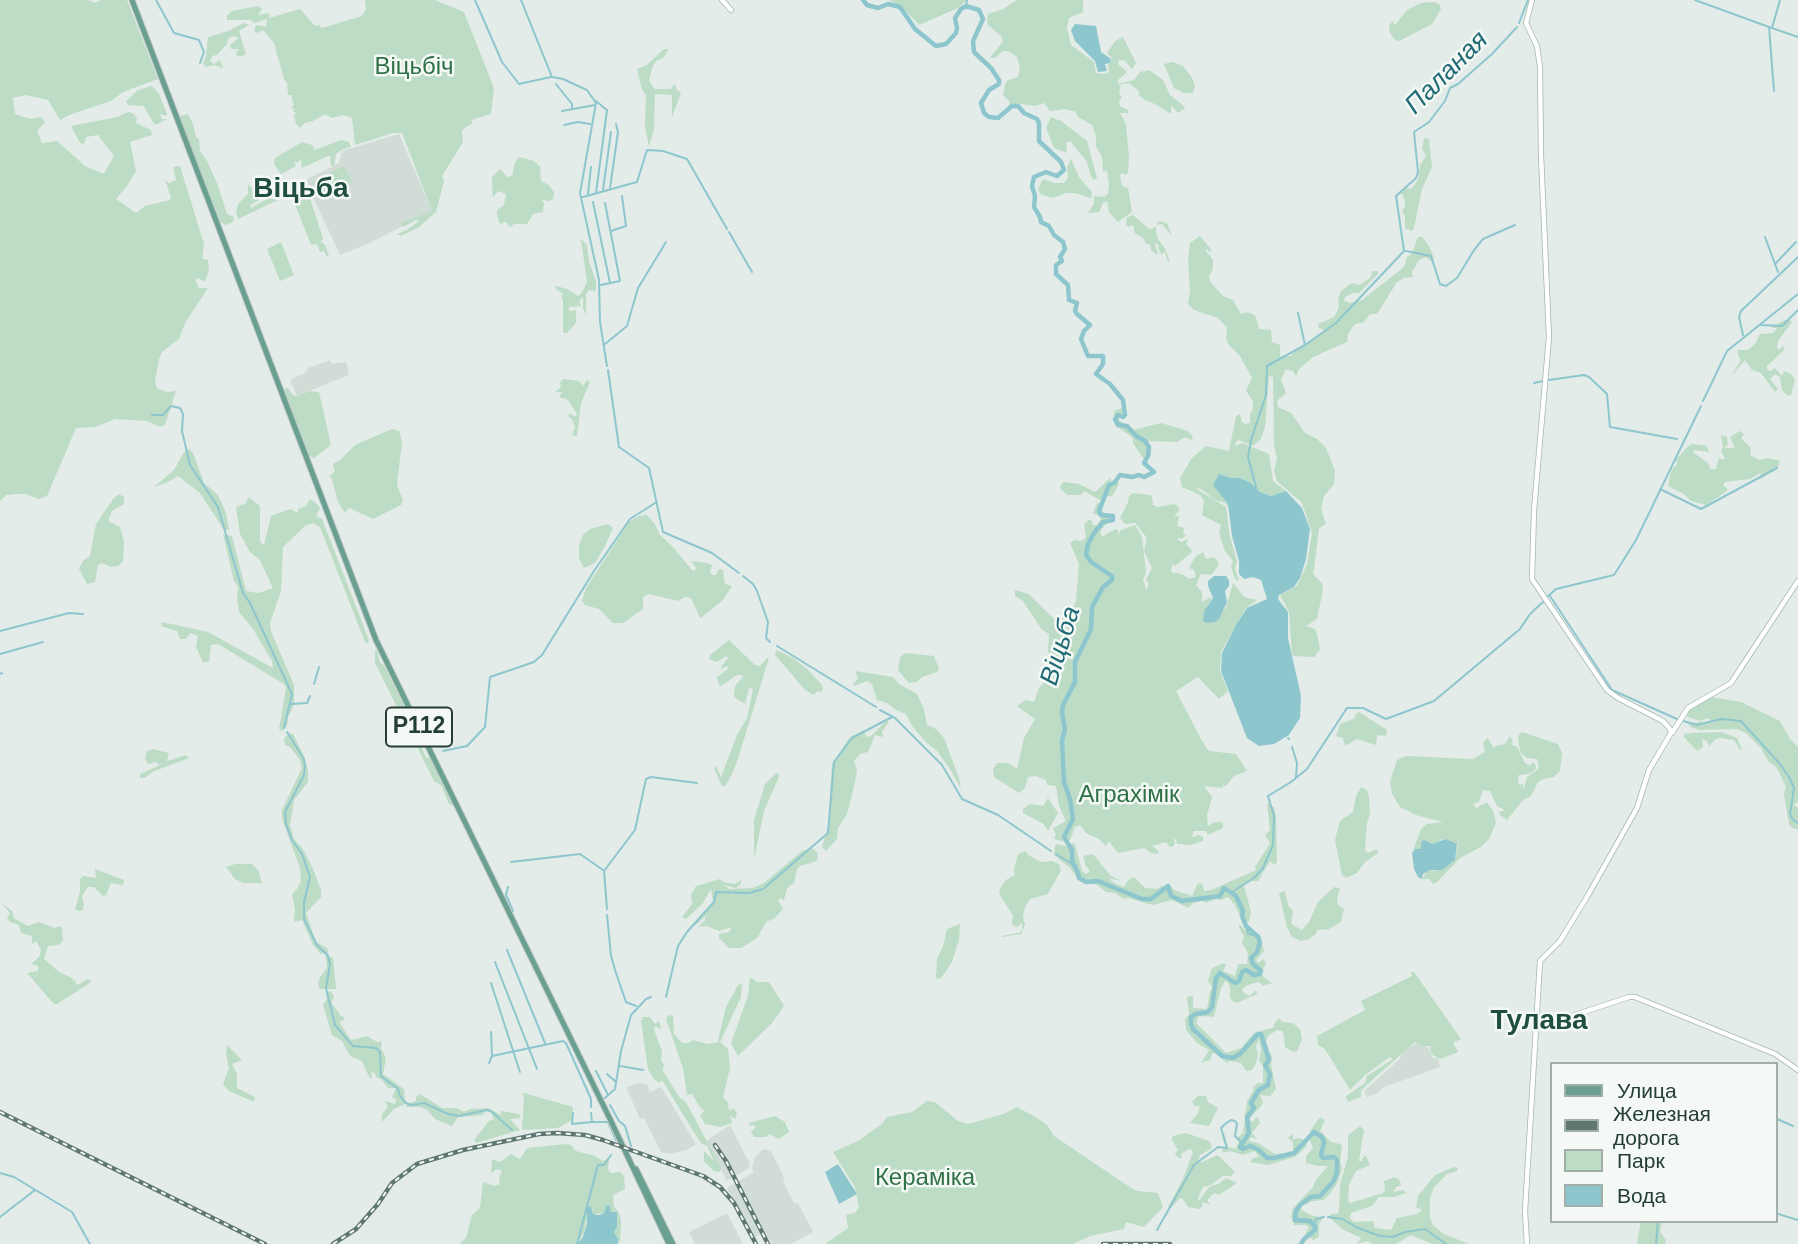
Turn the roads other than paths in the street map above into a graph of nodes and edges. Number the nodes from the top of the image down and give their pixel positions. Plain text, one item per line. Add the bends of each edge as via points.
1 (132, 0) edge
2 (722, 0) edge
3 (1532, 0) edge
4 (731, 10) dead end
5 (1798, 581) edge
6 (1671, 733) junction
7 (1536, 1028) junction
8 (1798, 1070) edge
9 (671, 1244) edge
10 (1527, 1244) edge

1 - 9 main road, Р112 via 376,640
2 - 4 street
3 - 6 street via 1526,23 1540,66 1549,337 1532,579 1607,690 1663,721
5 - 6 street via 1731,683 1688,708
6 - 7 street via 1649,770 1637,808 1587,897 1560,941 1540,961
7 - 8 street via 1629,997 1750,1044
7 - 10 street

